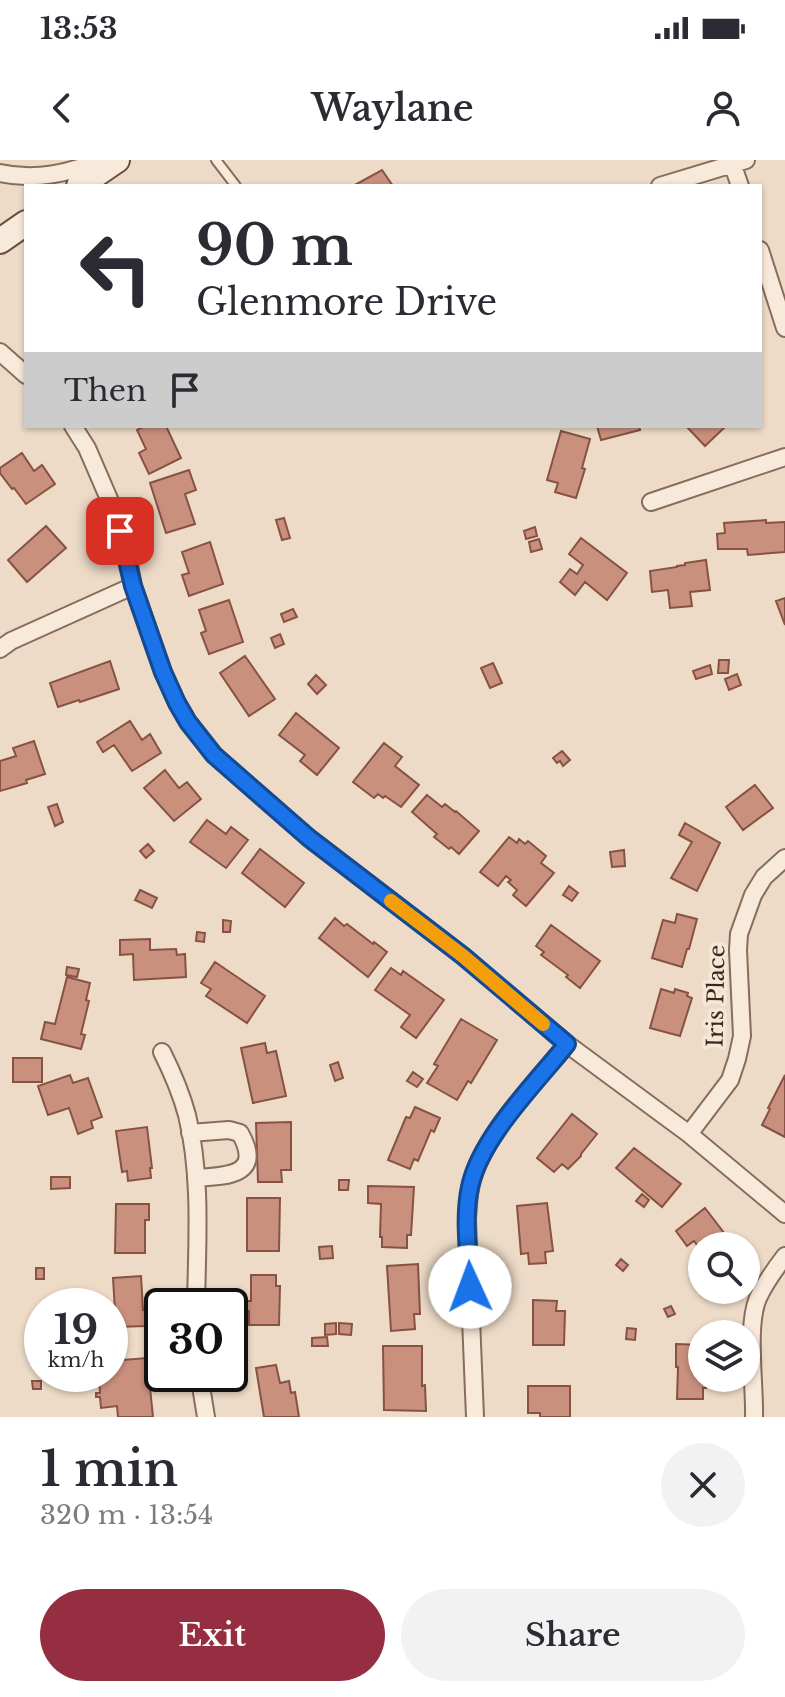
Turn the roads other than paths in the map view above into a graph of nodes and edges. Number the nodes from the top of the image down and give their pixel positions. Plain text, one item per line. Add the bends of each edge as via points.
1 (102, 160) edge
2 (117, 160) edge
3 (216, 160) edge
4 (737, 162) edge
5 (0, 173) edge
6 (82, 184) edge
7 (234, 184) edge
8 (666, 184) edge
9 (740, 184) edge
10 (24, 224) edge
11 (0, 241) edge
12 (762, 256) edge
13 (785, 328) edge
14 (0, 352) edge
15 (24, 373) edge
16 (74, 428) edge
17 (785, 457) edge
18 (651, 502) dead end
19 (133, 586) junction
20 (0, 649) edge
21 (785, 858) edge
22 (567, 1044) junction
23 (162, 1052) dead end
24 (190, 1133) junction
25 (689, 1134) junction
26 (196, 1178) junction
27 (785, 1214) edge
28 (785, 1256) edge
29 (196, 1288) edge
30 (202, 1392) edge
31 (206, 1417) edge
32 (475, 1417) edge
33 (754, 1417) edge

1 - 5 street via 49,176
2 - 6 main road
3 - 7 lane
4 - 8 street
4 - 9 street
10 - 11 main road
12 - 13 street
14 - 15 street
16 - 19 street via 115,513
17 - 18 street
19 - 20 street
19 - 22 street via 177,703 214,755 309,838
21 - 25 street, Iris Place via 753,895 739,934 742,1036 730,1080
22 - 25 street
22 - 32 street via 503,1122 473,1174 467,1220
23 - 24 street
24 - 26 street
24 - 26 street via 240,1133 248,1155 233,1175
25 - 27 street
26 - 29 street
28 - 33 street via 757,1301 752,1321
30 - 31 street

